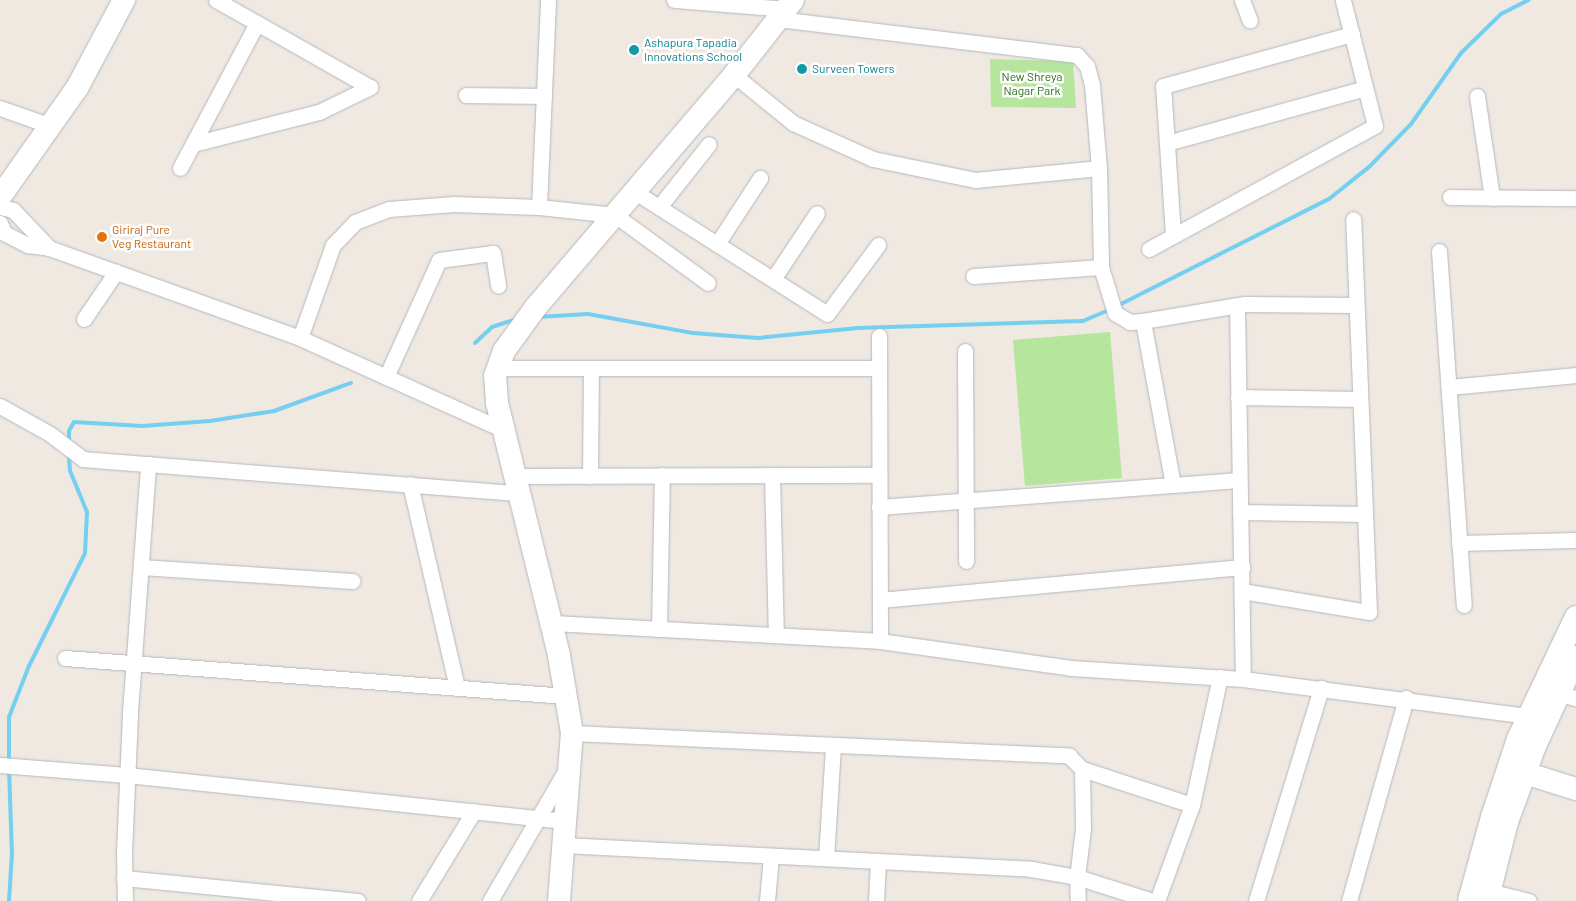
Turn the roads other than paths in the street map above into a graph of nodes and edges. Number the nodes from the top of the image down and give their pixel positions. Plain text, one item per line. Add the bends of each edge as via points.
1 (124, 0) edge
2 (216, 0) edge
3 (548, 0) edge
4 (674, 0) edge
5 (1242, 0) edge
6 (1343, 0) edge
7 (786, 9) edge
8 (1250, 21) dead end
9 (257, 23) junction
10 (1352, 34) junction
11 (734, 75) junction
12 (1365, 88) junction
13 (466, 95) dead end
14 (544, 96) junction
15 (1477, 96) dead end
16 (0, 108) edge
17 (50, 126) junction
18 (1167, 143) junction
19 (193, 144) junction
20 (709, 144) dead end
21 (180, 168) dead end
22 (1099, 168) junction
23 (760, 178) dead end
24 (635, 192) junction
25 (0, 197) edge
26 (1450, 197) dead end
27 (1492, 198) junction
28 (1576, 198) edge
29 (0, 207) edge
30 (539, 207) junction
31 (659, 207) junction
32 (817, 213) dead end
33 (615, 216) junction
34 (1353, 219) dead end
35 (0, 223) edge
36 (1173, 235) junction
37 (717, 244) junction
38 (878, 245) dead end
39 (49, 248) junction
40 (1149, 248) dead end
41 (1439, 251) dead end
42 (1101, 267) junction
43 (116, 272) junction
44 (973, 276) dead end
45 (773, 279) junction
46 (708, 283) dead end
47 (498, 286) dead end
48 (1356, 304) junction
49 (1237, 305) junction
50 (84, 319) dead end
51 (1143, 321) junction
52 (879, 336) dead end
53 (300, 338) junction
54 (965, 351) dead end
55 (498, 368) junction
56 (591, 368) junction
57 (878, 368) junction
58 (1576, 375) edge
59 (386, 377) junction
60 (1449, 387) junction
61 (1238, 397) junction
62 (1360, 399) junction
63 (0, 406) edge
64 (504, 430) junction
65 (148, 464) junction
66 (662, 475) junction
67 (772, 475) junction
68 (878, 475) junction
69 (590, 476) junction
70 (1240, 480) junction
71 (410, 484) junction
72 (517, 484) junction
73 (1172, 485) junction
74 (966, 500) junction
75 (879, 507) junction
76 (1240, 512) junction
77 (1365, 514) junction
78 (1576, 540) edge
79 (1460, 543) junction
80 (966, 561) dead end
81 (141, 567) junction
82 (1242, 567) junction
83 (353, 581) dead end
84 (1242, 591) junction
85 (880, 600) junction
86 (1464, 605) dead end
87 (1576, 617) edge
88 (551, 624) junction
89 (659, 629) junction
90 (776, 635) junction
91 (880, 641) junction
92 (1576, 657) edge
93 (65, 658) dead end
94 (134, 664) junction
95 (1220, 677) junction
96 (1243, 678) junction
97 (457, 688) junction
98 (1321, 688) junction
99 (1559, 694) edge
100 (566, 696) junction
101 (1406, 698) junction
102 (1538, 717) junction
103 (572, 733) junction
104 (833, 746) junction
105 (570, 764) junction
106 (0, 766) edge
107 (1082, 769) junction
108 (1517, 770) junction
109 (128, 775) junction
110 (1576, 789) edge
111 (1192, 805) junction
112 (474, 810) junction
113 (538, 817) junction
114 (565, 821) junction
115 (563, 845) junction
116 (771, 856) junction
117 (826, 858) junction
118 (878, 861) junction
119 (1077, 877) junction
120 (124, 878) junction
121 (229, 895) edge
122 (1488, 896) edge
123 (125, 901) edge
124 (358, 901) edge
125 (420, 901) edge
126 (490, 901) edge
127 (558, 901) edge
128 (767, 901) edge
129 (876, 901) edge
130 (1078, 901) edge
131 (1152, 901) edge
132 (1157, 901) edge
133 (1256, 901) edge
134 (1349, 901) edge
135 (1469, 901) edge
136 (1529, 901) edge

1 - 17 street via 77,88
2 - 9 street
3 - 14 street
4 - 7 street
5 - 8 street
6 - 10 street
7 - 11 street
7 - 22 street via 1077,55 1088,66 1092,86
9 - 19 street
9 - 19 street via 370,87 319,112
10 - 12 street
10 - 18 street via 1162,86
11 - 22 street via 793,123 873,159 975,180
11 - 24 street
12 - 18 street
12 - 36 street via 1375,126
13 - 14 street
14 - 30 street
15 - 27 street
16 - 17 street
17 - 25 street
18 - 36 street
19 - 21 street
20 - 31 street
22 - 42 street
23 - 37 street
24 - 31 street
24 - 33 street
26 - 27 street
27 - 28 street
29 - 39 street via 13,210
30 - 33 street
30 - 53 street via 454,204 389,209 355,222 333,245
31 - 37 street
32 - 45 street
33 - 46 street
33 - 55 street via 529,316 504,352
34 - 48 street
35 - 39 street via 4,233 28,245
36 - 40 street
37 - 45 street
38 - 45 street via 827,314
39 - 43 street
41 - 60 street
42 - 44 street
42 - 51 street via 1112,307 1130,322
43 - 50 street
43 - 53 street
47 - 59 street via 493,253 439,260
48 - 49 street
48 - 62 street
49 - 51 street
49 - 61 street
51 - 73 street
52 - 57 street
53 - 59 street
54 - 74 street
55 - 56 street
55 - 64 street via 495,376 497,403
56 - 57 street
56 - 69 street
57 - 68 street
58 - 60 street
59 - 64 street
60 - 79 street
61 - 62 street
61 - 70 street
62 - 77 street
63 - 65 street via 50,434 83,459
64 - 72 street
65 - 71 street
65 - 81 street
66 - 67 street
66 - 69 street
66 - 89 street
67 - 68 street
67 - 90 street
68 - 75 street
69 - 72 street
70 - 73 street
70 - 76 street
71 - 72 street
71 - 97 street
72 - 88 street
73 - 74 street
74 - 75 street
74 - 80 street
75 - 85 street
76 - 77 street
76 - 82 street
77 - 84 street via 1368,612
78 - 79 street
79 - 86 street
81 - 83 street
81 - 94 street
82 - 84 street
82 - 85 street
84 - 96 street
85 - 91 street
87 - 99 street
88 - 89 street
88 - 100 street
89 - 90 street
90 - 91 street
91 - 95 street via 1071,668
92 - 99 street
93 - 94 street
94 - 97 street
94 - 109 street
95 - 96 street
95 - 111 street
96 - 98 street
97 - 100 street
98 - 101 street
98 - 133 street
99 - 102 street
100 - 103 street
101 - 102 street
101 - 134 street
102 - 108 street
103 - 104 street
103 - 105 street
104 - 107 street via 1069,756
104 - 117 street
105 - 113 street
105 - 114 street
106 - 109 street
107 - 111 street
107 - 119 street via 1083,829
108 - 110 street
108 - 122 street
108 - 135 street
109 - 112 street
109 - 120 street
111 - 132 street
112 - 113 street
112 - 125 street
113 - 114 street
113 - 126 street
114 - 115 street
115 - 116 street
115 - 127 street
116 - 117 street
116 - 128 street
117 - 118 street
118 - 119 street via 1031,869
118 - 129 street
119 - 130 street
119 - 131 street
120 - 121 street
120 - 123 street
121 - 124 street
122 - 136 street

